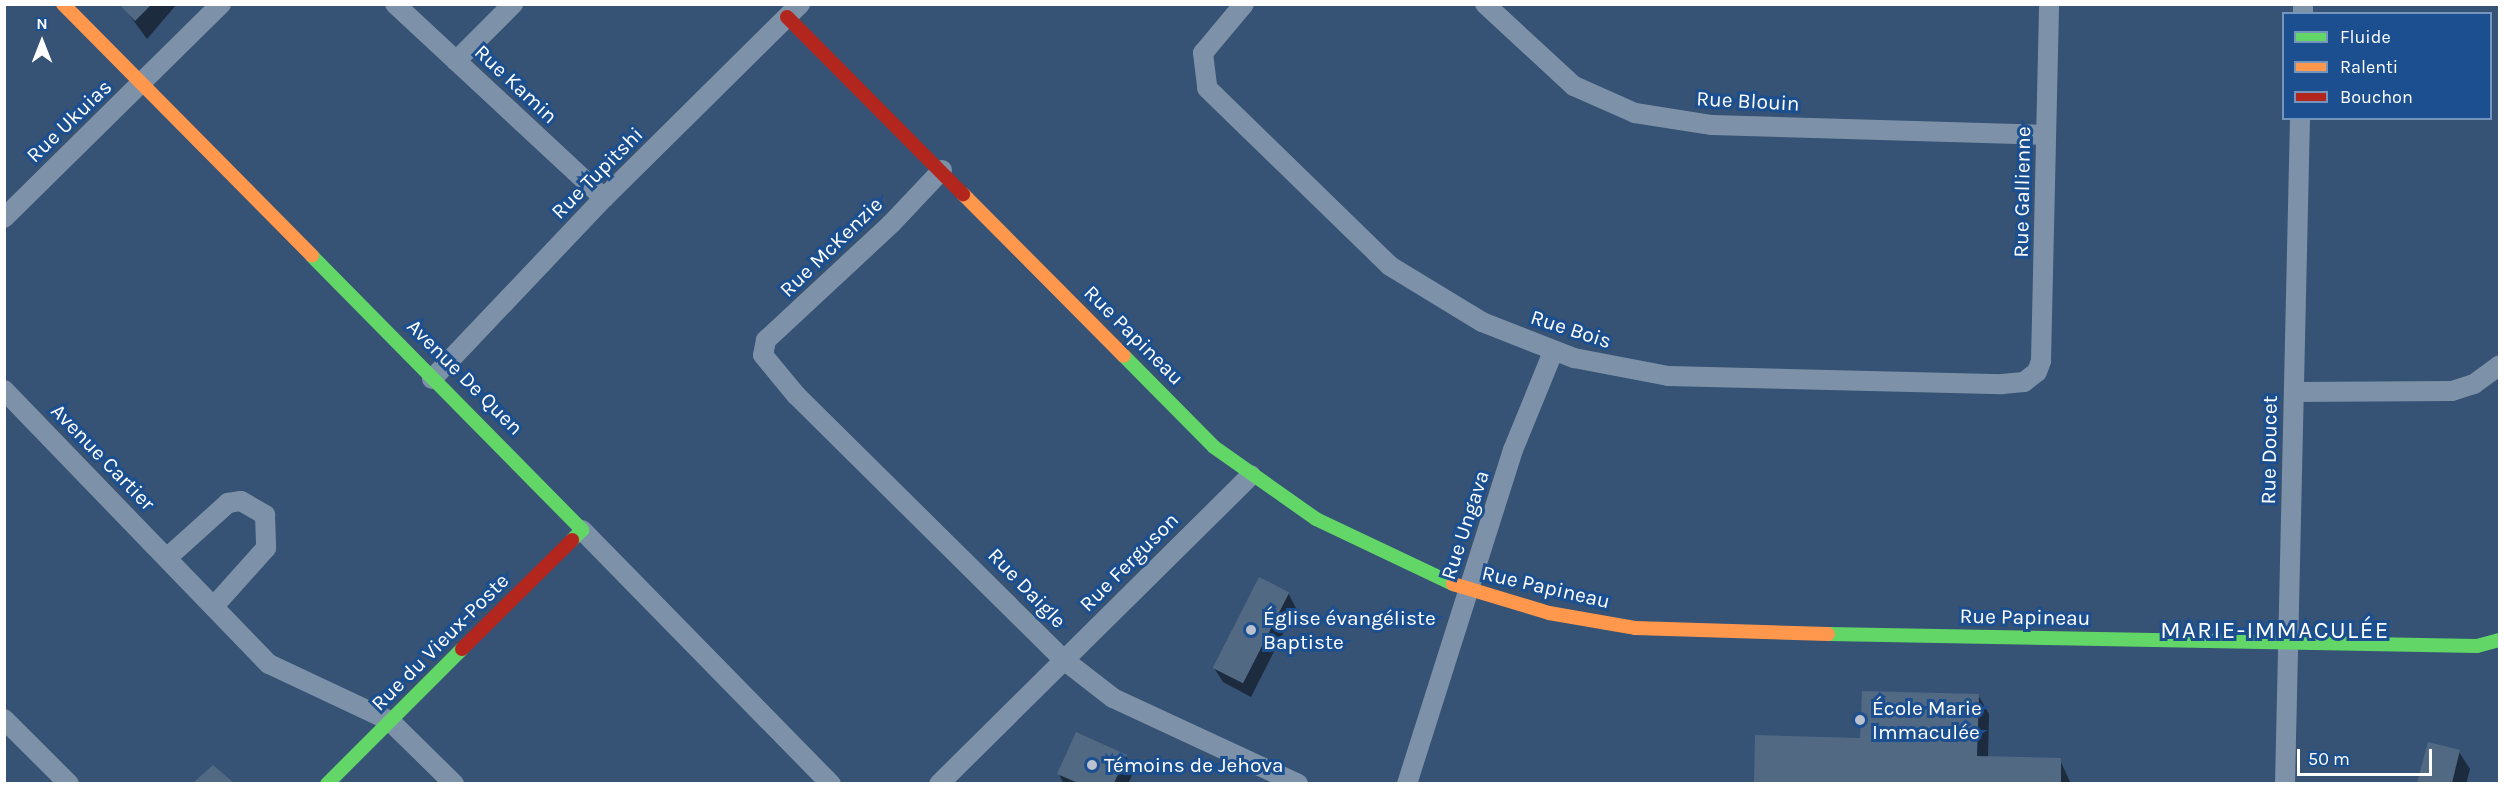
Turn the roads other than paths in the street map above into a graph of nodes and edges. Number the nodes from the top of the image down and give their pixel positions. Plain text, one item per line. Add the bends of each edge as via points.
1 (63, 4) edge
2 (221, 4) edge
3 (395, 4) edge
4 (513, 4) edge
5 (1244, 4) edge
6 (1485, 4) edge
7 (2049, 4) edge
8 (793, 11) edge
9 (456, 61) junction
10 (142, 84) junction
11 (2300, 120) edge
12 (2046, 135) junction
13 (942, 170) junction
14 (604, 198) junction
15 (4, 218) edge
16 (1553, 352) junction
17 (767, 361) joint
18 (2499, 365) edge
19 (2031, 377) joint
20 (432, 379) junction
21 (4, 390) edge
22 (2294, 392) junction
23 (1251, 475) junction
24 (582, 530) junction
25 (168, 557) junction
26 (1469, 591) junction
27 (215, 605) junction
28 (2499, 640) edge
29 (2288, 642) junction
30 (2477, 646) junction
31 (2499, 655) edge
32 (1064, 660) junction
33 (4, 719) edge
34 (390, 721) junction
35 (69, 783) edge
36 (327, 783) edge
37 (454, 783) edge
38 (831, 783) edge
39 (939, 783) edge
40 (1298, 783) edge
41 (1407, 783) edge
42 (2285, 783) edge

1 - 10 street, Avenue De Quen
2 - 10 street, Rue Ukuias
3 - 9 street, Rue Kamin
4 - 9 street
5 - 16 street, Rue Bois via 1203,52 1207,88 1390,266 1482,322
6 - 12 street, Rue Blouin via 1574,86 1635,113 1712,125
7 - 12 street, Rue Gallienne
8 - 13 street, Rue Papineau
8 - 14 street, Rue Tupitshi
9 - 14 street, Rue Kamin
10 - 15 street, Rue Ukuias
10 - 20 street, Avenue De Quen
11 - 22 street, Rue Doucet
12 - 19 street, Rue Gallienne via 2041,362
13 - 17 street, Rue McKenzie via 891,224 766,340 763,356
13 - 23 street, Rue Papineau via 1214,447
14 - 20 street, Rue Tupitshi
16 - 19 street, Rue Bois via 1617,369 1668,376 1956,384 2024,382
16 - 26 street, Rue Ungava via 1513,450
17 - 32 street, Rue Daigle
18 - 22 street via 2474,384 2452,391
20 - 24 street, Avenue De Quen
21 - 25 street, Avenue Cartier
22 - 29 street, Rue Doucet
23 - 26 street, Rue Papineau via 1316,519
23 - 32 street, Rue Ferguson
24 - 34 street, Rue du Vieux-Poste
24 - 38 street, Avenue De Quen
25 - 27 street, Avenue Cartier
25 - 27 street via 228,503 241,501 265,515 266,548
26 - 29 street, Rue Papineau via 1549,614 1635,628
26 - 41 street, Rue Ungava
27 - 34 street, Avenue Cartier via 269,664
28 - 30 street
29 - 30 street, Rue Papineau
29 - 42 street, Rue Doucet
30 - 31 street
32 - 39 street, Rue Ferguson
32 - 40 street, Rue Daigle via 1113,698
33 - 35 street
34 - 36 street, Rue du Vieux-Poste
34 - 37 street, Avenue Cartier

